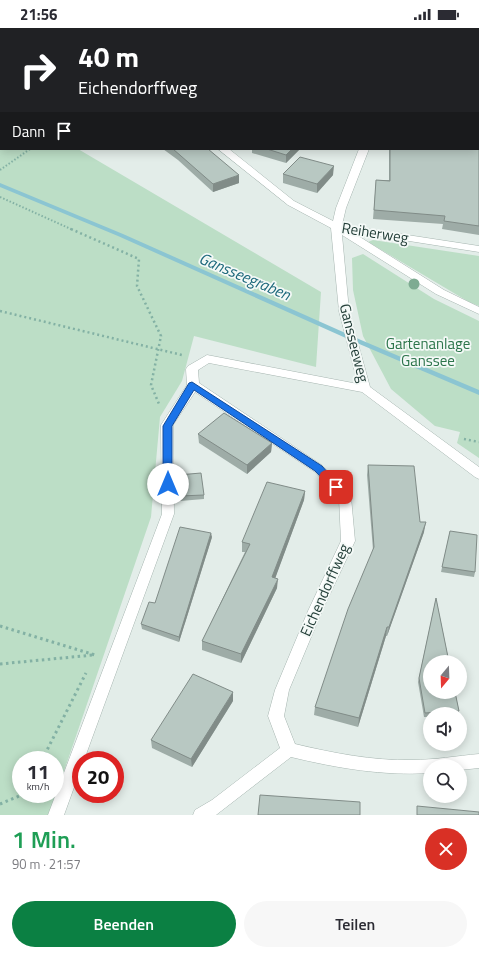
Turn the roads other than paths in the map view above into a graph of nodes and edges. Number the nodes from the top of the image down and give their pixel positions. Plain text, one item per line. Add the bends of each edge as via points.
1 (224, 150) edge
2 (364, 150) edge
3 (336, 227) junction
4 (479, 249) edge
5 (479, 311) edge
6 (192, 385) junction
7 (365, 389) junction
8 (479, 474) edge
9 (289, 750) junction
10 (479, 761) edge
11 (467, 762) edge
12 (423, 767) edge
13 (56, 815) edge
14 (200, 815) edge

1 - 3 street, Reiherweg via 291,203
2 - 3 street
3 - 4 street, Reiherweg
3 - 5 street via 440,292
3 - 7 street, Gansseeweg via 344,311
6 - 7 street via 192,369 207,359
6 - 9 street, Eichendorffweg via 319,468 345,497 348,541 282,690 276,716
6 - 13 street via 167,426 168,514
7 - 8 street, Gansseeweg
9 - 12 street via 328,759 409,768
9 - 14 street via 218,805
10 - 11 street

